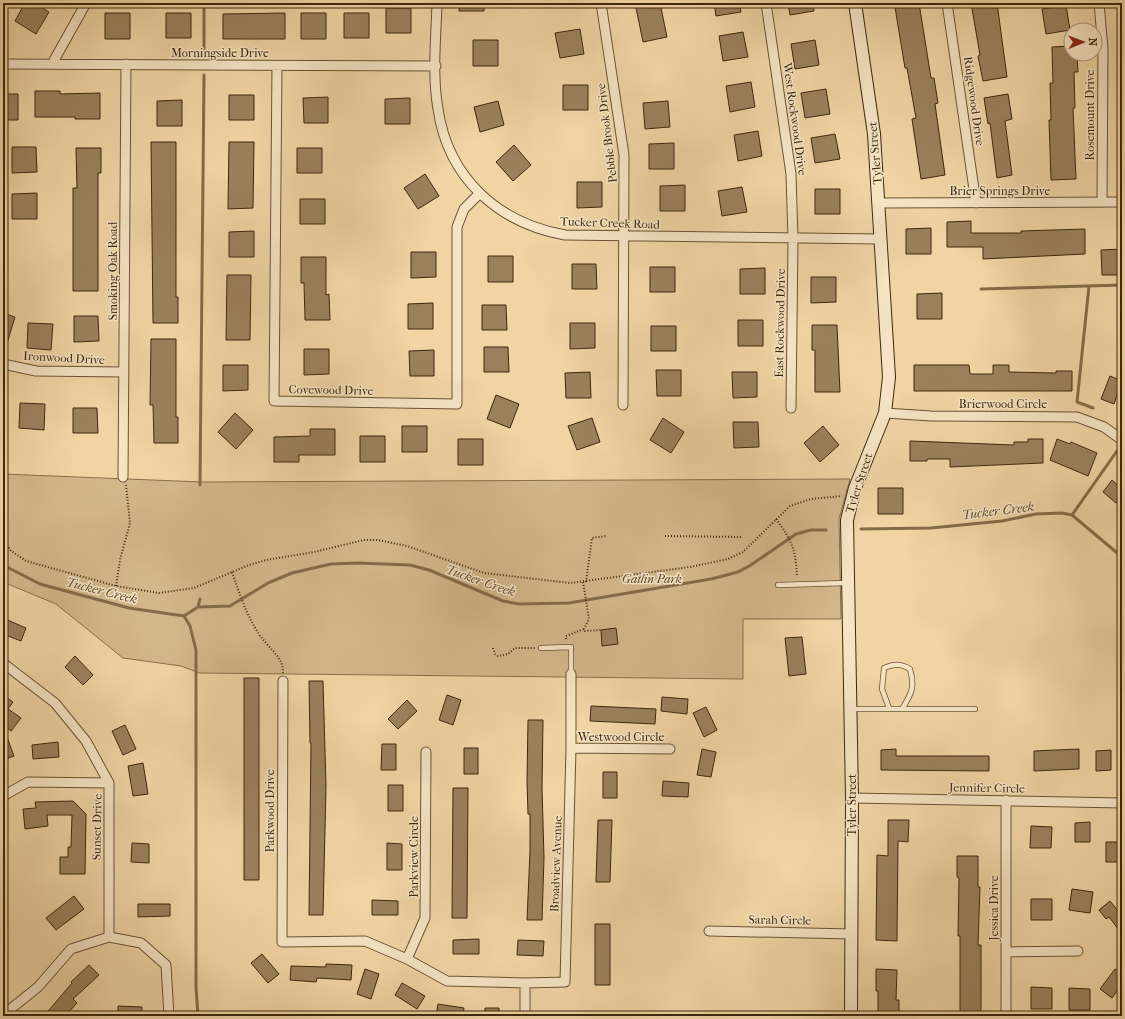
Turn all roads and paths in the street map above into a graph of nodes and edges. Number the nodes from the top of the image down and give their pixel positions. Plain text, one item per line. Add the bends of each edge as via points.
1 (86, 3) edge
2 (436, 3) edge
3 (601, 3) edge
4 (766, 3) edge
5 (855, 3) edge
6 (947, 3) edge
7 (1099, 3) edge
8 (3, 64) edge
9 (52, 64) junction
10 (126, 64) junction
11 (277, 66) junction
12 (436, 66) junction
13 (480, 194) junction
14 (1102, 202) junction
15 (1122, 202) edge
16 (878, 203) junction
17 (976, 203) junction
18 (625, 236) junction
19 (793, 238) junction
20 (880, 239) junction
21 (3, 364) edge
22 (124, 372) junction
23 (623, 405) dead end
24 (791, 408) dead end
25 (885, 412) junction
26 (1120, 434) edge
27 (123, 477) joint
28 (842, 496) dead end
29 (776, 519) junction
30 (606, 536) dead end
31 (665, 536) dead end
32 (3, 537) edge
33 (741, 537) dead end
34 (796, 568) dead end
35 (232, 572) junction
36 (585, 582) junction
37 (848, 583) junction
38 (778, 585) dead end
39 (116, 586) junction
40 (584, 629) junction
41 (601, 630) dead end
42 (566, 647) junction
43 (493, 648) dead end
44 (530, 648) dead end
45 (541, 648) dead end
46 (3, 663) edge
47 (284, 670) dead end
48 (571, 674) joint
49 (283, 680) dead end
50 (889, 708) junction
51 (851, 709) junction
52 (902, 709) junction
53 (975, 709) dead end
54 (571, 748) junction
55 (670, 749) dead end
56 (426, 752) dead end
57 (109, 783) junction
58 (3, 796) edge
59 (852, 798) junction
60 (1006, 800) junction
61 (1122, 803) edge
62 (709, 931) dead end
63 (852, 934) junction
64 (108, 937) junction
65 (1078, 951) dead end
66 (1007, 952) junction
67 (407, 958) junction
68 (525, 983) junction
69 (3, 1015) edge
70 (169, 1016) edge
71 (525, 1016) edge
72 (851, 1016) edge
73 (1006, 1016) edge

1 - 9 street
2 - 12 street, Tucker Creek Road
3 - 18 street, Pebble Brook Drive via 624,155
4 - 19 street, West Rockwood Drive via 791,174
5 - 16 street, Tyler Street via 870,105
6 - 17 street, Ridgewood Drive
7 - 14 street, Rosemount Drive via 1103,49
8 - 9 street, Morningside Drive
9 - 10 street, Morningside Drive
10 - 11 street, Morningside Drive
10 - 22 street, Smoking Oak Road
11 - 12 street, Morningside Drive
11 - 13 street, Covewood Drive via 274,401 457,404 458,227 464,209
12 - 13 street, Tucker Creek Road via 438,109 442,129 459,169
13 - 18 street, Tucker Creek Road via 494,206 528,226 548,232 565,235
14 - 15 street, Brier Springs Drive
14 - 17 street, Brier Springs Drive
16 - 17 street, Brier Springs Drive
16 - 20 street, Tyler Street
18 - 19 street, Tucker Creek Road
18 - 23 street, Pebble Brook Drive
19 - 20 street, Tucker Creek Road
19 - 24 street, East Rockwood Drive
20 - 25 street, Tyler Street via 889,377
21 - 22 street, Ironwood Drive via 36,371
22 - 27 street, Smoking Oak Road
25 - 26 street, Brierwood Circle via 931,416 1077,417
25 - 37 street, Tyler Street via 850,505 847,520
27 - 39 path via 126,481 130,523
28 - 29 path via 811,499 794,504
29 - 34 path via 793,548
29 - 36 path via 743,552 728,559
30 - 36 path via 592,538
31 - 33 path
32 - 39 path via 10,550 26,560
35 - 36 path via 266,560 314,552 346,543 378,540 407,546 489,574 557,583
35 - 39 path via 204,585 177,592 153,593
35 - 47 path via 243,604 261,637 282,662
36 - 40 path via 588,619
37 - 38 lane
37 - 51 street, Tyler Street
40 - 41 path
40 - 42 path via 566,636
42 - 45 lane
42 - 48 lane via 571,647
43 - 44 path via 498,656 508,654 515,648
46 - 57 street, Sunset Drive via 55,703 86,741
48 - 54 street, Broadview Avenue
49 - 67 street, Parkwood Drive via 282,942 365,941
50 - 51 lane
50 - 52 lane
50 - 52 lane via 882,689 884,668 894,664 910,669 913,682 911,696
51 - 59 street, Tyler Street
52 - 53 lane
54 - 55 street, Westwood Circle
54 - 68 street, Broadview Avenue via 565,982
56 - 67 street, Parkview Circle via 425,918
57 - 58 street via 28,782
57 - 64 street, Sunset Drive
59 - 60 street, Jennifer Circle
59 - 63 street, Tyler Street
60 - 61 street, Jennifer Circle
60 - 66 street, Jessica Drive
62 - 63 street, Sarah Circle
63 - 72 street, Tyler Street
64 - 69 street via 71,949 38,987
64 - 70 street via 141,943 166,965
65 - 66 street
66 - 73 street, Jessica Drive
67 - 68 street via 447,981
68 - 71 street

